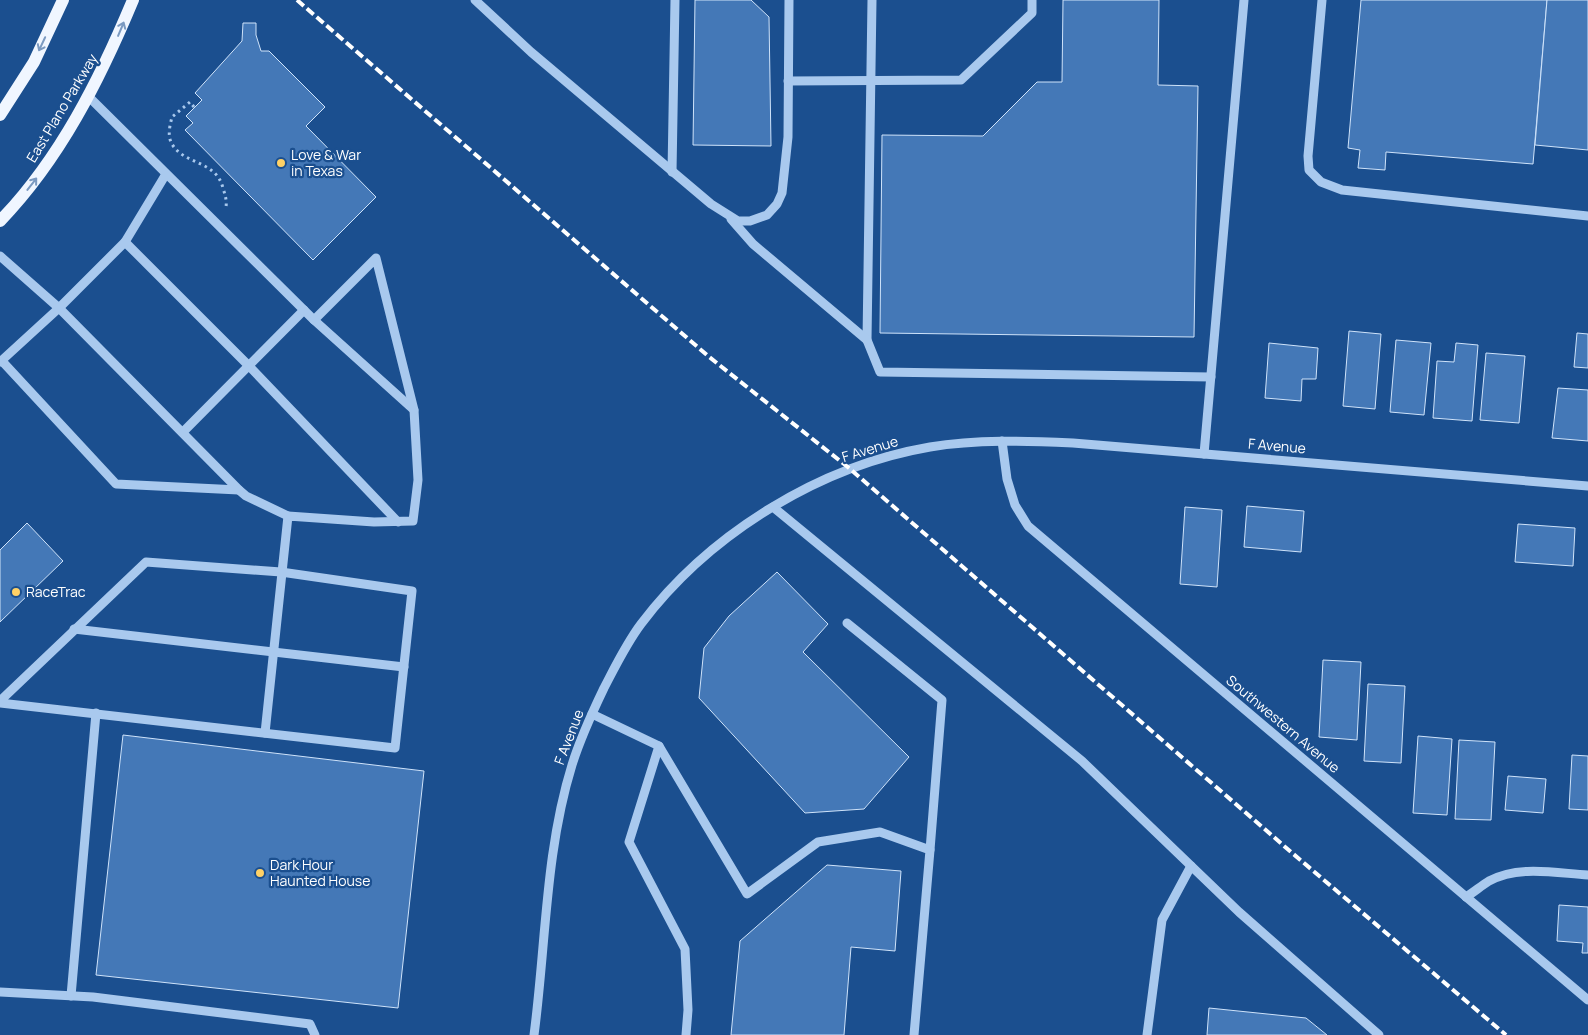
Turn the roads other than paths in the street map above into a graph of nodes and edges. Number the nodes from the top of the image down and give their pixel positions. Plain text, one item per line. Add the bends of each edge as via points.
1 (63, 0) edge
2 (133, 0) edge
3 (475, 0) edge
4 (675, 0) edge
5 (788, 0) edge
6 (872, 0) edge
7 (1032, 0) edge
8 (1244, 0) edge
9 (1322, 0) edge
10 (788, 81) junction
11 (872, 81) junction
12 (88, 96) junction
13 (0, 115) edge
14 (672, 172) junction
15 (166, 174) junction
16 (726, 214) junction
17 (1588, 216) edge
18 (0, 221) edge
19 (125, 242) junction
20 (0, 256) edge
21 (58, 308) junction
22 (304, 310) junction
23 (314, 320) junction
24 (867, 340) junction
25 (1, 362) edge
26 (249, 366) junction
27 (1211, 377) junction
28 (414, 410) junction
29 (182, 432) junction
30 (1002, 442) junction
31 (1204, 454) junction
32 (1588, 486) edge
33 (239, 490) junction
34 (773, 507) junction
35 (288, 516) junction
36 (398, 522) junction
37 (281, 572) junction
38 (847, 623) dead end
39 (74, 629) junction
40 (273, 652) junction
41 (404, 667) junction
42 (0, 702) edge
43 (96, 714) junction
44 (592, 714) junction
45 (265, 733) junction
46 (659, 746) junction
47 (930, 850) junction
48 (1191, 866) junction
49 (1588, 876) edge
50 (1466, 897) junction
51 (0, 992) edge
52 (71, 996) junction
53 (1588, 1000) edge
54 (315, 1035) edge
55 (534, 1035) edge
56 (686, 1035) edge
57 (914, 1035) edge
58 (1147, 1035) edge
59 (1379, 1035) edge

1 -> 13 main road via 34,62
12 -> 2 main road, East Plano Parkway via 109,58
3 - 14 street
4 - 14 street
5 - 10 street
6 - 11 street
7 - 11 street via 1032,13 961,80
8 - 27 street
9 - 17 street via 1308,156 1309,170 1321,182 1342,190
10 - 11 street
10 - 16 street via 788,137 782,193 777,204 767,215 750,221 738,221
11 - 24 street
12 - 15 street
18 -> 12 main road, East Plano Parkway via 49,162
14 - 16 street
15 - 19 street
15 - 22 street
16 - 24 street via 753,244
19 - 21 street
19 - 26 street
20 - 21 street
21 - 25 street
21 - 29 street
22 - 23 street
22 - 26 street
23 - 28 street
23 - 28 street via 376,258
24 - 27 street via 880,372
25 - 33 street via 116,484
26 - 29 street
26 - 36 street
27 - 31 street
28 - 36 street via 418,480 414,521
29 - 33 street
30 - 31 street, F Avenue
30 - 34 street, F Avenue via 963,442 895,454 823,479
30 - 50 street, Southwestern Avenue via 1007,480 1028,526
31 - 32 street, F Avenue
33 - 35 street
34 - 44 street, F Avenue via 720,544 666,594 617,662
34 - 48 street via 1082,761
35 - 36 street
35 - 37 street
37 - 39 street via 146,562
37 - 40 street
37 - 41 street via 412,591
38 - 47 street via 942,700
39 - 40 street
39 - 42 street
40 - 41 street
40 - 45 street
41 - 45 street via 394,748
42 - 43 street
43 - 45 street
43 - 52 street
44 - 46 street
44 - 55 street, F Avenue via 572,765 551,864
46 - 47 street via 747,894 818,842 880,832
46 - 56 street via 629,842 685,949
47 - 57 street
48 - 58 street via 1162,920
48 - 59 street
49 - 50 street via 1526,870 1489,881
50 - 53 street, Southwestern Avenue
51 - 52 street
52 - 54 street via 310,1024

